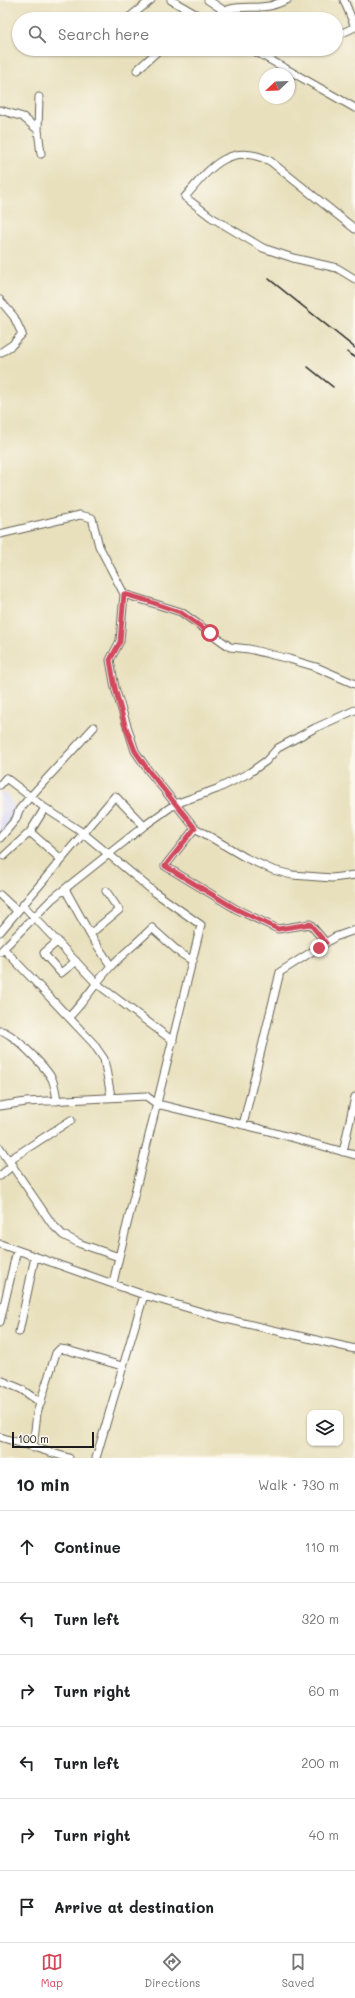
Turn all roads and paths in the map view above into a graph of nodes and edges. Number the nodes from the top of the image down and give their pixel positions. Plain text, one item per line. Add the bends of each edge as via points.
1 (151, 0) edge
2 (171, 0) edge
3 (208, 0) edge
4 (287, 0) edge
5 (344, 0) edge
6 (273, 2) edge
7 (223, 10) joint
8 (136, 12) edge
9 (189, 12) edge
10 (355, 27) edge
11 (343, 33) edge
12 (152, 56) edge
13 (263, 56) edge
14 (137, 70) dead end
15 (39, 97) dead end
16 (355, 108) edge
17 (0, 110) edge
18 (38, 130) junction
19 (41, 154) dead end
20 (355, 229) edge
21 (355, 279) edge
22 (1, 303) edge
23 (0, 353) edge
24 (0, 534) edge
25 (124, 594) junction
26 (355, 684) edge
27 (355, 710) edge
28 (94, 727) dead end
29 (0, 786) edge
30 (30, 797) junction
31 (175, 804) junction
32 (45, 808) junction
33 (144, 826) junction
34 (195, 828) junction
35 (30, 832) junction
36 (83, 833) junction
37 (0, 838) edge
38 (108, 855) junction
39 (4, 856) dead end
40 (62, 860) junction
41 (355, 875) edge
42 (65, 890) junction
43 (106, 892) dead end
44 (0, 895) edge
45 (23, 905) junction
46 (17, 911) junction
47 (35, 916) junction
48 (0, 932) edge
49 (354, 933) edge
50 (90, 934) junction
51 (58, 941) junction
52 (326, 943) junction
53 (2, 951) edge
54 (193, 961) junction
55 (76, 962) junction
56 (111, 966) junction
57 (96, 983) junction
58 (69, 1017) junction
59 (0, 1031) edge
60 (173, 1041) junction
61 (111, 1096) junction
62 (355, 1097) edge
63 (57, 1101) junction
64 (157, 1104) junction
65 (0, 1106) edge
66 (71, 1120) dead end
67 (243, 1125) junction
68 (0, 1148) edge
69 (343, 1152) junction
70 (355, 1155) edge
71 (11, 1163) junction
72 (0, 1176) edge
73 (0, 1244) edge
74 (17, 1250) junction
75 (35, 1257) junction
76 (119, 1257) junction
77 (113, 1283) junction
78 (144, 1295) junction
79 (0, 1322) edge
80 (19, 1332) dead end
81 (355, 1349) edge
82 (122, 1366) junction
83 (0, 1380) edge
84 (41, 1403) junction
85 (0, 1437) edge
86 (33, 1448) junction
87 (69, 1458) edge
88 (96, 1458) edge

1 - 8 street
2 - 9 street
3 - 7 street
4 - 6 street
5 - 10 street
6 - 7 street
10 - 11 street
12 - 14 street
13 - 16 street
15 - 18 street
17 - 18 street via 23,117
18 - 19 street
20 - 21 street via 270,161 254,156 237,155 219,161 209,168 185,197 210,217 263,248 337,268
22 - 23 street via 14,318 22,334
24 - 25 street via 80,515 92,518 99,546
25 - 26 street via 180,612 230,647 290,659
25 - 31 street via 120,642 110,660 115,688 135,751
27 - 31 street via 278,748 266,761 249,773 217,789
28 - 30 street
29 - 30 street via 6,778
30 - 32 street
30 - 37 street
31 - 33 street
31 - 34 street
32 - 35 street
32 - 36 street
33 - 36 street via 115,796
33 - 38 street
34 - 41 street via 246,858 273,870 316,878
34 - 52 street via 165,866 236,909 278,929 310,924
35 - 39 street
35 - 40 street
36 - 38 street
36 - 40 street
38 - 42 street
38 - 54 street via 201,925
40 - 45 street
42 - 47 street
42 - 50 street
43 - 50 street via 119,910
44 - 46 street
45 - 46 street
45 - 47 street
46 - 48 street
47 - 51 street
47 - 53 street
49 - 52 street via 335,937
50 - 56 street
51 - 55 street
51 - 55 street via 44,953 45,955 61,973
52 - 67 street via 280,972
53 - 58 street
54 - 56 street via 180,954 152,928
54 - 60 street
55 - 57 street
56 - 57 street
57 - 58 street
57 - 60 street
58 - 61 street via 104,1059
59 - 63 street via 17,1040 44,1068 53,1082
60 - 64 street
61 - 63 street
61 - 64 street via 146,1096
62 - 69 street
63 - 65 street
64 - 67 street
64 - 76 street
66 - 71 street
67 - 69 street
68 - 71 street
69 - 70 street
71 - 72 street
71 - 76 street via 52,1224 63,1235
73 - 74 street
74 - 75 street
74 - 79 street
75 - 77 street
75 - 80 street
76 - 77 street
77 - 78 street
78 - 81 street via 222,1318
78 - 82 street
82 - 84 street via 60,1349 56,1353
82 - 88 street
83 - 84 street via 21,1389
84 - 86 street
85 - 86 street
86 - 87 street

